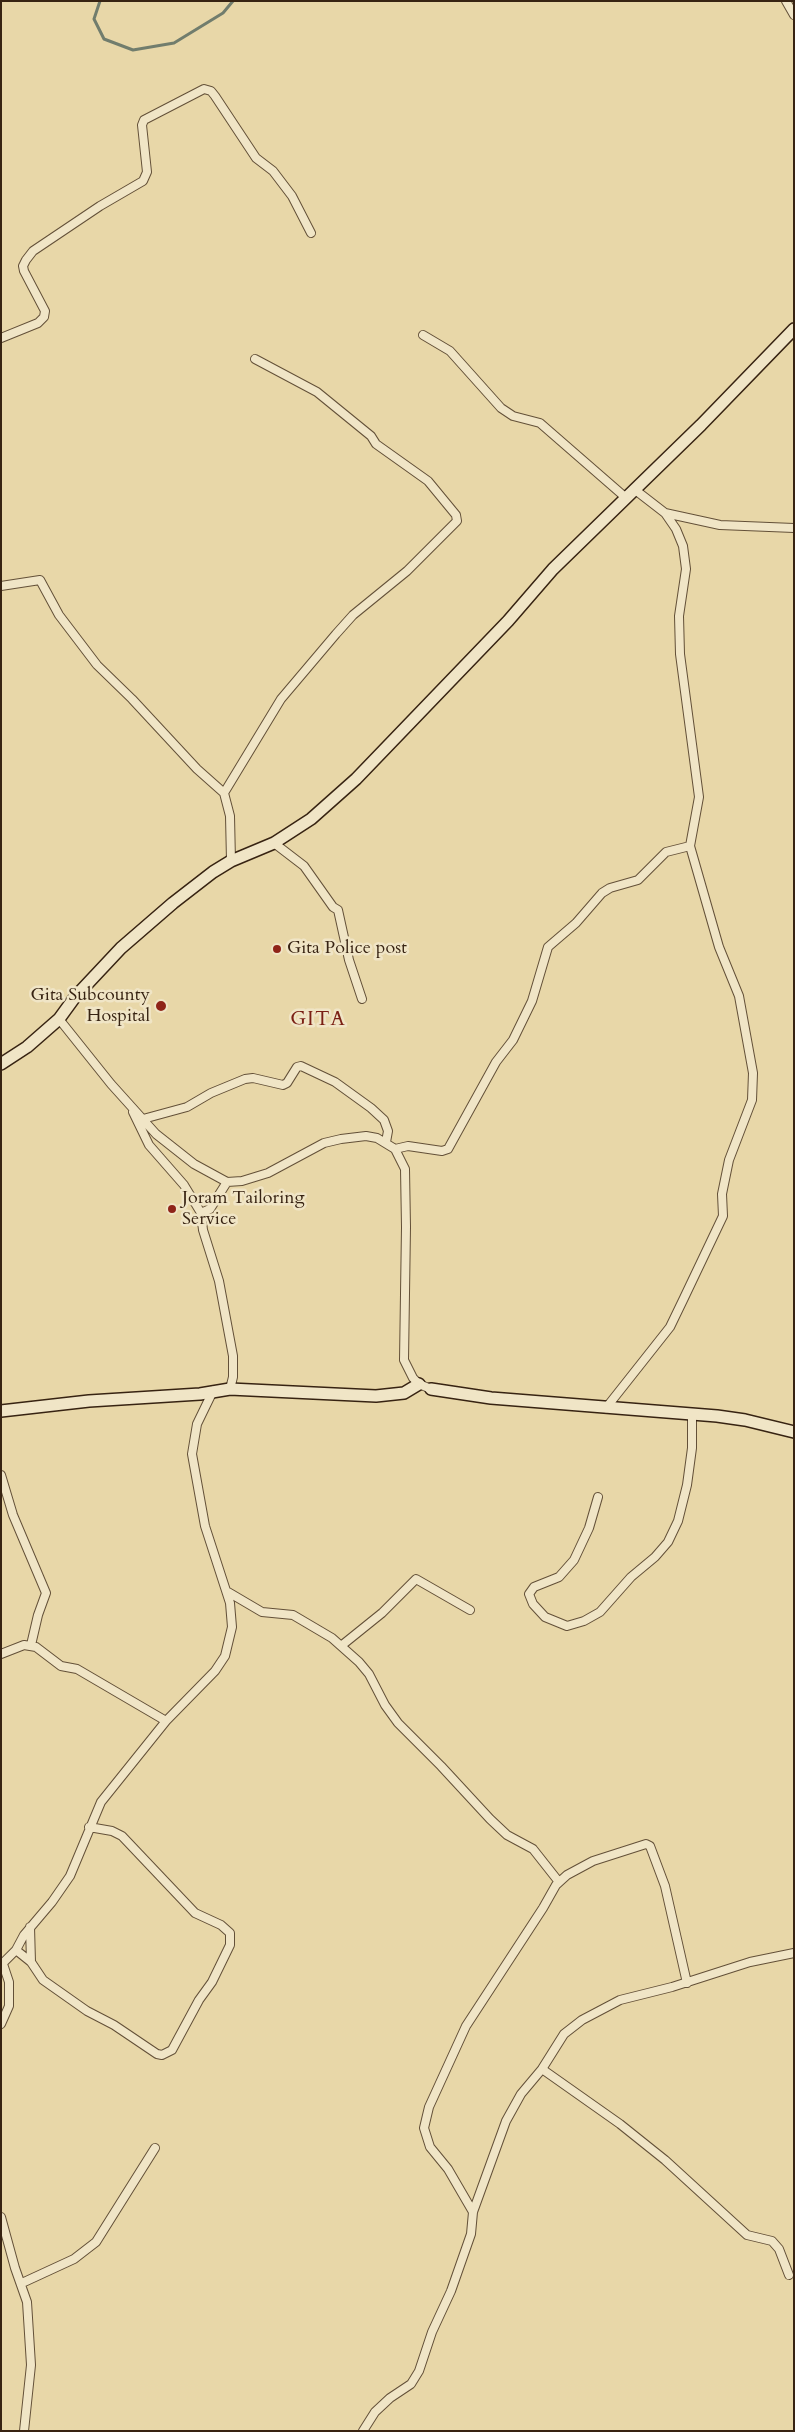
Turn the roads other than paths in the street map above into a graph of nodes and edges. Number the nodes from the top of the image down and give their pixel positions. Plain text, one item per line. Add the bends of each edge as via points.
1 (786, 1) edge
2 (794, 16) edge
3 (311, 232) dead end
4 (794, 329) edge
5 (423, 336) dead end
6 (1, 338) edge
7 (255, 359) dead end
8 (634, 489) junction
9 (625, 497) junction
10 (665, 513) junction
11 (794, 528) edge
12 (1, 586) edge
13 (224, 793) junction
14 (274, 843) junction
15 (690, 846) junction
16 (230, 861) junction
17 (362, 999) dead end
18 (59, 1019) junction
19 (1, 1064) edge
20 (130, 1105) junction
21 (143, 1119) junction
22 (386, 1142) junction
23 (395, 1149) junction
24 (227, 1182) junction
25 (201, 1213) junction
26 (419, 1384) junction
27 (230, 1389) junction
28 (431, 1389) joint
29 (213, 1391) junction
30 (606, 1408) junction
31 (1, 1411) edge
32 (692, 1415) junction
33 (794, 1432) edge
34 (1, 1475) edge
35 (598, 1497) dead end
36 (228, 1592) junction
37 (470, 1610) dead end
38 (31, 1645) junction
39 (341, 1646) junction
40 (1, 1654) edge
41 (166, 1721) junction
42 (89, 1827) junction
43 (559, 1882) junction
44 (30, 1927) junction
45 (16, 1950) junction
46 (794, 1953) edge
47 (31, 1962) junction
48 (2, 1965) edge
49 (687, 1983) junction
50 (1, 2024) edge
51 (542, 2068) junction
52 (154, 2148) dead end
53 (473, 2212) junction
54 (1, 2217) edge
55 (789, 2275) dead end
56 (22, 2283) junction
57 (24, 2431) edge
58 (363, 2431) edge

1 - 2 street
3 - 6 street via 273,171 256,158 211,90 204,89 144,120 146,178 33,251 23,266 45,312 44,317 38,323
4 - 8 street
5 - 9 street via 450,351 500,408 513,416 540,423
7 - 13 street via 317,392 371,436 376,444 428,481 452,509 457,521 336,634 281,699
8 - 9 street
8 - 10 street
9 - 14 street via 356,779 311,819
10 - 11 street via 720,525
10 - 15 street via 683,546 686,569 679,616 680,654 699,797
12 - 13 street via 40,580 59,615 97,665
13 - 16 street via 230,816
14 - 16 street
14 - 17 street via 304,866 338,910
15 - 23 street via 666,852 638,880 602,893 576,923 548,947 532,1001 513,1040 496,1062 448,1149 408,1146
15 - 30 street via 719,947 739,996 753,1073 752,1100 729,1160 722,1194 723,1216 670,1327
16 - 18 street via 173,903 121,948
18 - 19 street via 27,1047
18 - 20 street
20 - 21 street
20 - 25 street via 149,1145 184,1185
21 - 22 street via 188,1107 245,1079 287,1083 297,1067 302,1066 335,1082 384,1120 388,1131
21 - 24 street via 174,1150
22 - 23 street
22 - 24 street via 366,1136 324,1143 268,1172 242,1181
23 - 26 street via 405,1169 404,1360 408,1372
24 - 25 street via 210,1209
25 - 27 street via 233,1356 234,1377
26 - 27 street via 404,1394 376,1396
26 - 28 street
27 - 29 street
28 - 30 street
29 - 31 street
29 - 36 street via 196,1424 192,1454 205,1526
30 - 32 street
32 - 33 street via 745,1420
32 - 35 street via 687,1484 678,1521 668,1542 600,1612 584,1622 567,1626 545,1617 534,1604 530,1592 534,1587 559,1577 574,1560
34 - 38 street via 13,1515 46,1593
36 - 39 street via 262,1612 293,1615
36 - 41 street via 232,1627 225,1656 215,1672
37 - 39 street via 416,1579 382,1613
38 - 40 street
38 - 41 street via 61,1666 77,1669
39 - 43 street via 369,1674 398,1723 507,1835 533,1849
41 - 42 street via 101,1802
42 - 44 street via 70,1876
42 - 47 street via 122,1836 195,1912 230,1933 230,1945 172,2050 162,2055 58,1991 43,1980
43 - 49 street via 594,1861 646,1844 650,1846 664,1886
43 - 53 street via 466,2026 429,2108 424,2128 430,2147 448,2169
44 - 45 street
44 - 47 street
45 - 47 street
45 - 48 street
46 - 49 street via 750,1962
48 - 50 street via 9,1982 8,2006
49 - 51 street via 620,2000 582,2020 564,2034
51 - 53 street via 521,2094 506,2121
51 - 55 street via 658,2154 747,2234 772,2241 779,2249
52 - 56 street via 96,2242 74,2259
53 - 58 street via 472,2234 419,2371 411,2384 375,2412
54 - 56 street
56 - 57 street via 27,2302 31,2365

